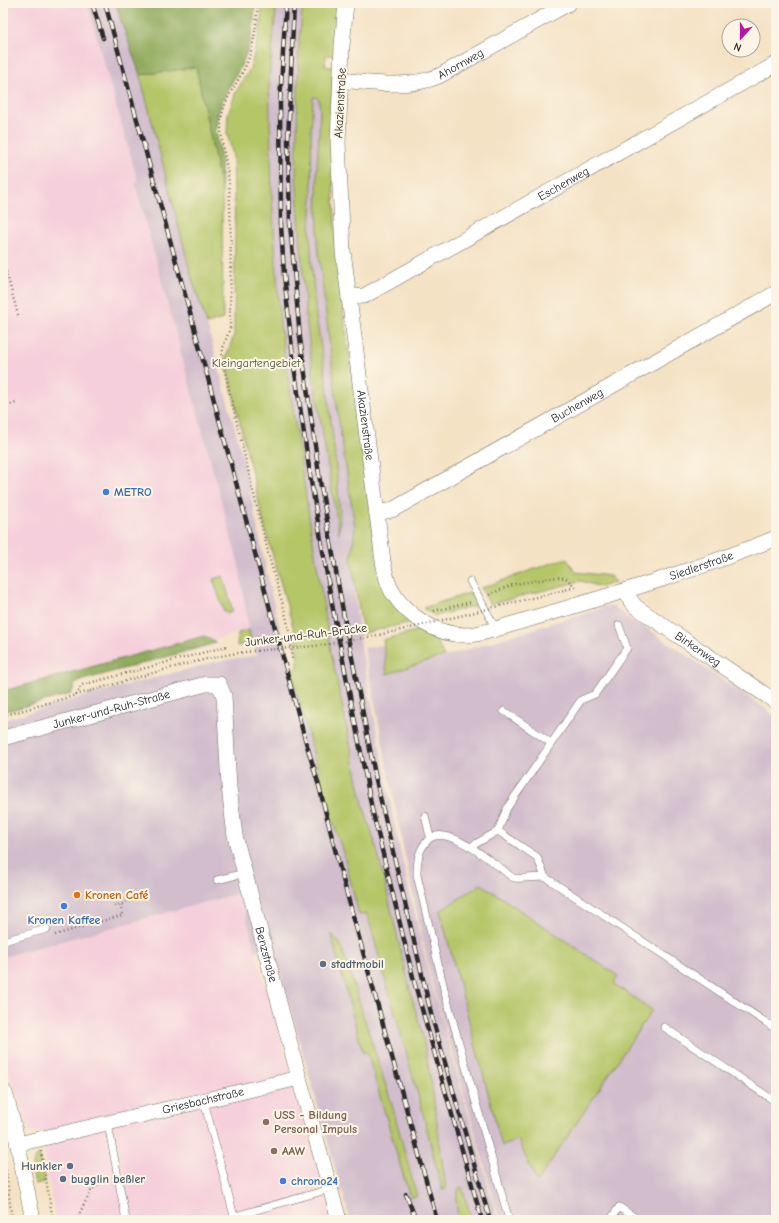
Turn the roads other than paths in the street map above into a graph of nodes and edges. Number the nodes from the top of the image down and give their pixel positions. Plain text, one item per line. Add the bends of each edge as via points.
1 (346, 3) edge
2 (569, 3) edge
3 (776, 64) edge
4 (341, 80) junction
5 (776, 293) edge
6 (349, 297) junction
7 (377, 512) junction
8 (776, 538) edge
9 (470, 581) dead end
10 (626, 590) junction
11 (619, 626) dead end
12 (496, 629) junction
13 (219, 684) joint
14 (776, 702) edge
15 (504, 711) dead end
16 (3, 738) edge
17 (551, 743) junction
18 (425, 816) dead end
19 (498, 831) junction
20 (430, 837) junction
21 (470, 847) junction
22 (245, 873) junction
23 (545, 877) junction
24 (218, 880) dead end
25 (47, 929) road end
26 (3, 941) edge
27 (664, 1027) dead end
28 (776, 1029) edge
29 (299, 1078) junction
30 (3, 1091) edge
31 (204, 1101) junction
32 (776, 1102) edge
33 (108, 1124) junction
34 (3, 1132) edge
35 (18, 1144) junction
36 (330, 1189) junction
37 (634, 1217) dead end
38 (235, 1218) edge
39 (33, 1220) edge
40 (126, 1220) edge
41 (339, 1220) edge
42 (509, 1220) edge
43 (610, 1220) edge

1 - 4 street, Akazienstraße
2 - 4 street, Ahornweg via 428,81 393,84
3 - 6 street, Eschenweg via 364,296
4 - 6 street, Akazienstraße via 338,183
5 - 7 street, Buchenweg via 392,510
6 - 7 street, Akazienstraße
7 - 12 street, Akazienstraße via 388,582 400,603 419,620 453,634
8 - 10 street, Siedlerstraße
9 - 12 lane
10 - 12 street, Akazienstraße
10 - 14 street, Birkenweg via 636,607
11 - 17 lane via 627,648 596,694 581,700
13 - 16 street, Junker-und-Ruh-Straße via 206,684
13 - 22 street, Benzstraße via 224,696 231,812
15 - 17 lane
17 - 19 lane via 507,808
18 - 20 lane
19 - 21 lane
19 - 23 lane via 537,857
20 - 21 lane via 439,834
20 - 42 lane via 418,854 417,875 445,993
21 - 23 lane via 514,878
22 - 24 lane
22 - 29 street, Benzstraße
23 - 28 lane
25 - 26 lane
27 - 32 lane
29 - 31 street, Griesbachstraße
29 - 36 street, Benzstraße
30 - 35 street
31 - 33 street, Griesbachstraße
31 - 38 lane
33 - 35 street, Griesbachstraße
33 - 40 lane
34 - 35 street
35 - 39 street
36 - 38 lane
36 - 41 street, Benzstraße
37 - 43 lane via 619,1207

